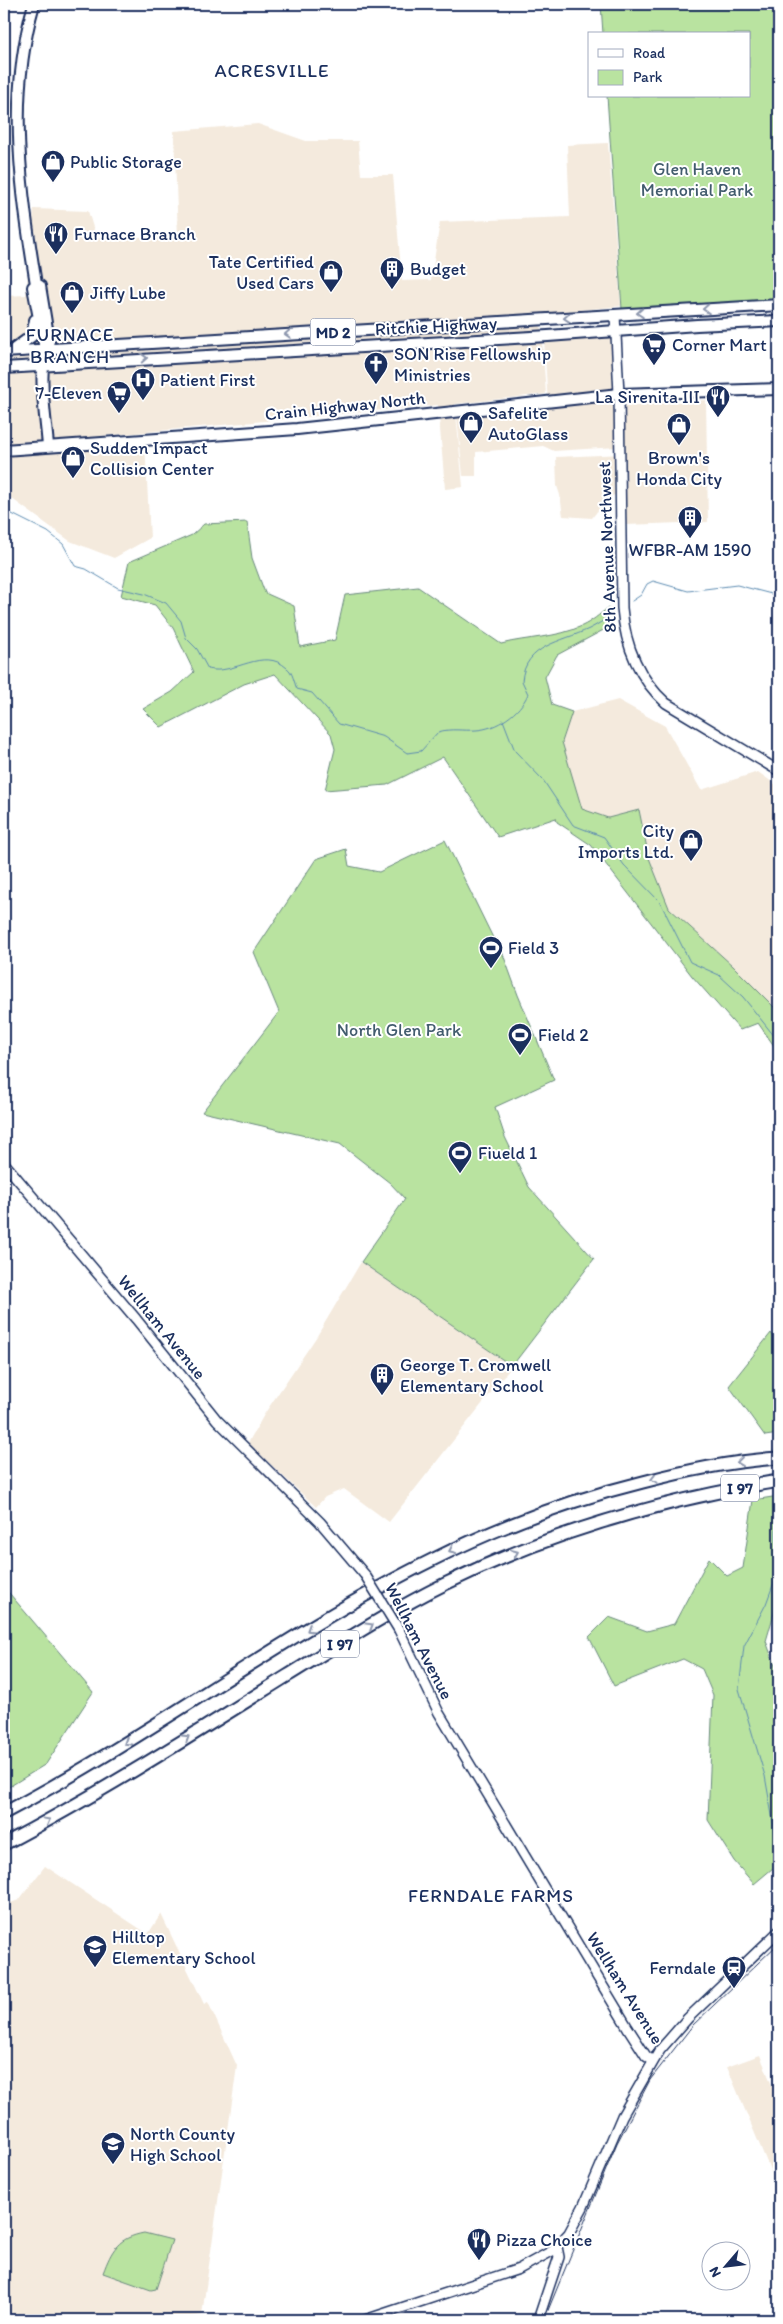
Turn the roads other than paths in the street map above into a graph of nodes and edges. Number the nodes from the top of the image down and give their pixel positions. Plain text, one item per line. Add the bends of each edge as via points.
1 (34, 4) edge
2 (36, 284) junction
3 (35, 299) junction
4 (779, 305) edge
5 (615, 315) junction
6 (779, 322) edge
7 (616, 331) junction
8 (45, 349) junction
9 (7, 352) edge
10 (43, 364) junction
11 (4, 368) edge
12 (779, 389) edge
13 (620, 394) junction
14 (48, 446) junction
15 (4, 450) edge
16 (779, 771) edge
17 (4, 1163) edge
18 (779, 1458) edge
19 (779, 1481) edge
20 (4, 1813) edge
21 (4, 1844) edge
22 (779, 1931) edge
23 (653, 2061) junction
24 (557, 2248) junction
25 (365, 2320) edge
26 (538, 2320) edge

1 - 2 main road via 23,58 18,133
2 - 3 main road
2 - 8 main road via 40,286 49,342
3 - 8 main road
3 - 9 main road via 34,332 29,340
4 -> 5 main road, Ritchie Highway / MD 2
5 - 7 street, 8th Avenue Northwest
5 -> 8 main road, Ritchie Highway / MD 2
6 - 7 main road, Ritchie Highway / MD 2 via 697,324
10 -> 7 main road, Ritchie Highway / MD 2
7 - 13 street, 8th Avenue Northwest
8 - 9 main road, Ritchie Highway / MD 2
8 - 10 main road
10 - 11 main road, Ritchie Highway / MD 2
10 - 14 main road
12 - 13 main road, Crain Highway North
13 - 14 main road, Crain Highway North via 297,429
13 - 16 street, 8th Avenue Northwest via 622,608 633,661 666,703
14 - 15 main road, Crain Highway North
17 - 23 street, Wellham Avenue, bridge via 217,1420 324,1526 365,1575 399,1630 439,1713 628,2028 646,2056
18 -> 20 highway, I 97 via 702,1468 601,1492 469,1542 364,1596 92,1763
21 -> 19 highway, I 97 via 104,1788 376,1622 444,1585 517,1552 608,1520 678,1501
22 - 23 street via 681,2025
23 - 24 street via 619,2122 576,2222
24 - 25 street via 518,2269
24 - 26 street via 560,2257

